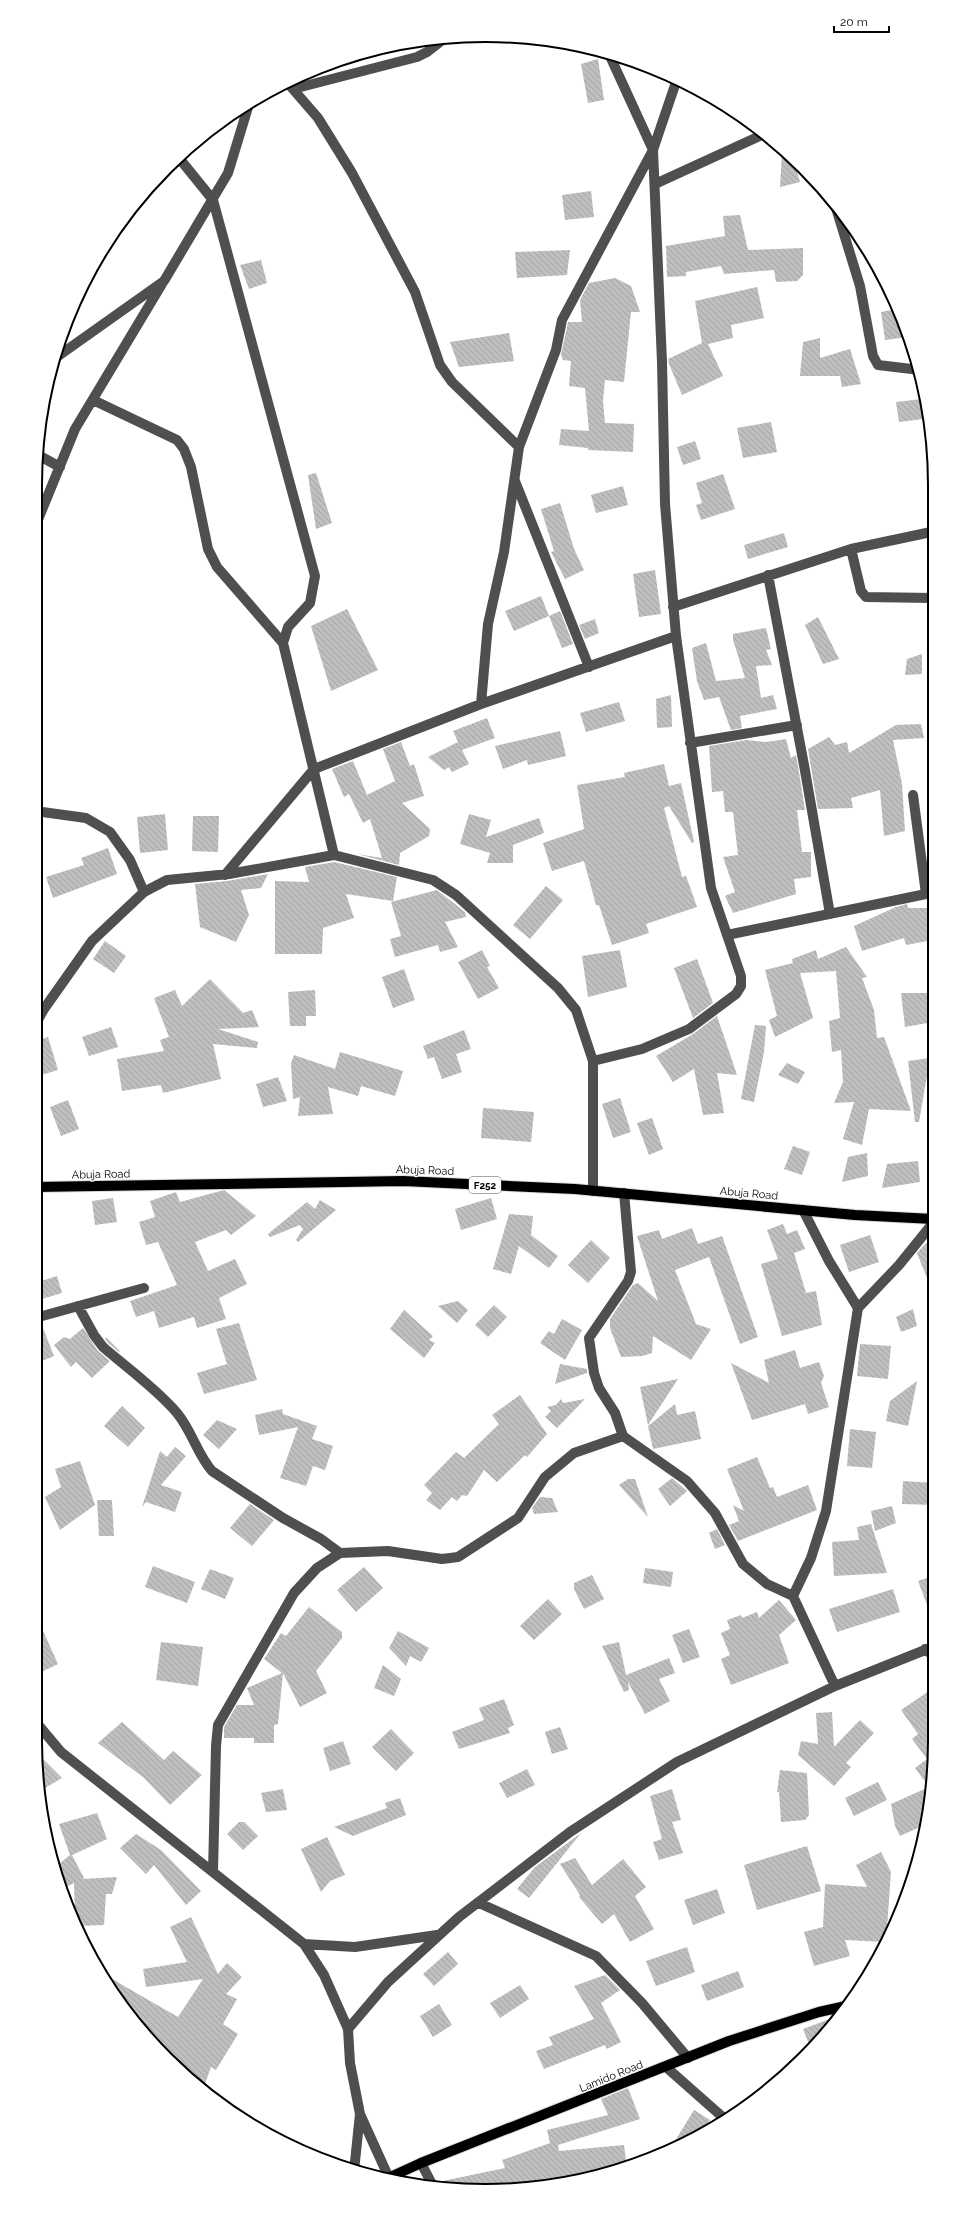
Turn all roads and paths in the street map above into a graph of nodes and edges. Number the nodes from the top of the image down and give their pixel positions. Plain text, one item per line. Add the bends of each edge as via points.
1 (436, 45) edge
2 (612, 61) edge
3 (301, 82) edge
4 (675, 85) edge
5 (291, 87) edge
6 (247, 112) edge
7 (758, 137) edge
8 (653, 150) junction
9 (182, 162) edge
10 (655, 184) junction
11 (213, 200) junction
12 (840, 220) edge
13 (164, 281) junction
14 (63, 353) edge
15 (913, 369) edge
16 (92, 400) junction
17 (520, 447) junction
18 (43, 458) edge
19 (60, 467) junction
20 (514, 479) junction
21 (42, 510) edge
22 (928, 533) edge
23 (850, 549) junction
24 (768, 575) junction
25 (928, 598) edge
26 (673, 607) junction
27 (676, 636) junction
28 (283, 643) junction
29 (589, 666) junction
30 (481, 704) junction
31 (797, 725) junction
32 (690, 743) junction
33 (314, 769) junction
34 (914, 795) dead end
35 (42, 812) edge
36 (334, 855) junction
37 (225, 875) junction
38 (928, 887) edge
39 (144, 892) junction
40 (928, 894) edge
41 (830, 914) junction
42 (727, 934) junction
43 (42, 1013) edge
44 (593, 1061) junction
45 (42, 1187) edge
46 (593, 1191) junction
47 (624, 1193) junction
48 (803, 1210) junction
49 (928, 1219) edge
50 (928, 1230) edge
51 (144, 1288) dead end
52 (78, 1306) junction
53 (858, 1308) junction
54 (42, 1316) edge
55 (623, 1436) junction
56 (340, 1553) junction
57 (793, 1596) junction
58 (928, 1648) edge
59 (835, 1686) junction
60 (42, 1729) edge
61 (212, 1872) junction
62 (479, 1903) junction
63 (437, 1935) junction
64 (304, 1944) junction
65 (838, 2008) edge
66 (348, 2029) junction
67 (688, 2058) junction
68 (666, 2067) junction
69 (360, 2114) junction
70 (721, 2115) edge
71 (421, 2163) junction
72 (355, 2164) edge
73 (384, 2172) edge
74 (397, 2174) edge
75 (430, 2180) edge

1 - 3 street via 417,57
2 - 8 street
4 - 8 street
5 - 17 street via 318,118 352,173 415,292 440,365 452,382
6 - 11 street via 228,173
7 - 10 street
8 - 10 street
8 - 17 street via 562,320 556,350
9 - 11 street
10 - 26 street via 665,504
11 - 13 street
11 - 28 street via 315,576 310,603 288,627
12 - 15 street via 860,286 873,356 878,365
13 - 14 street
13 - 16 street
16 - 19 street via 75,430
16 - 28 street via 177,440 184,449 191,467 208,549 217,567
17 - 20 street
18 - 19 street
19 - 21 street
20 - 29 street
20 - 30 street via 504,552 488,624
22 - 23 street
23 - 24 street
23 - 25 street via 861,591 866,597
24 - 26 street
24 - 31 street
26 - 27 street
27 - 29 street
27 - 32 street
28 - 33 street
29 - 30 street
30 - 33 street
31 - 32 street
31 - 41 street
32 - 42 street via 711,888
33 - 36 street
33 - 37 street
34 - 38 street
35 - 39 street via 86,818 110,832 130,860
36 - 37 street
36 - 44 street via 433,880 456,895 558,988 576,1010
37 - 39 street via 167,880
39 - 43 street via 92,941
40 - 41 street
41 - 42 street
42 - 44 street via 741,976 741,986 736,994 689,1029 642,1049
44 - 46 street
45 - 46 main road, Abuja Road / F252 via 403,1181
46 - 47 main road, Abuja Road / F252
47 - 48 main road, Abuja Road / F252
47 - 55 street via 631,1272 628,1281 589,1338 599,1388 615,1413
48 - 49 main road, Abuja Road / F252
48 - 53 street via 829,1261
50 - 53 street
51 - 52 street
52 - 54 street
52 - 56 street via 103,1347 177,1412 212,1471
53 - 57 street via 826,1511 811,1558
55 - 56 street via 574,1454 545,1477 518,1518 458,1557 442,1559 388,1551
55 - 57 street via 687,1481 715,1513 743,1564 767,1584
56 - 61 street via 317,1568 294,1593 218,1726
57 - 59 street
58 - 59 street
59 - 62 street via 677,1762 570,1832
60 - 61 street via 61,1752
61 - 64 street
62 - 63 street
62 - 67 street via 596,1956 642,2003
63 - 64 street via 355,1947
63 - 66 street via 388,1982
64 - 66 street via 324,1975
65 - 67 main road, Lamido Road via 729,2041
66 - 69 street via 350,2063
67 - 68 main road, Lamido Road
68 - 70 street
68 - 71 main road, Lamido Road
69 - 72 street
69 - 73 street
71 - 74 main road, Lamido Road
71 - 75 street

